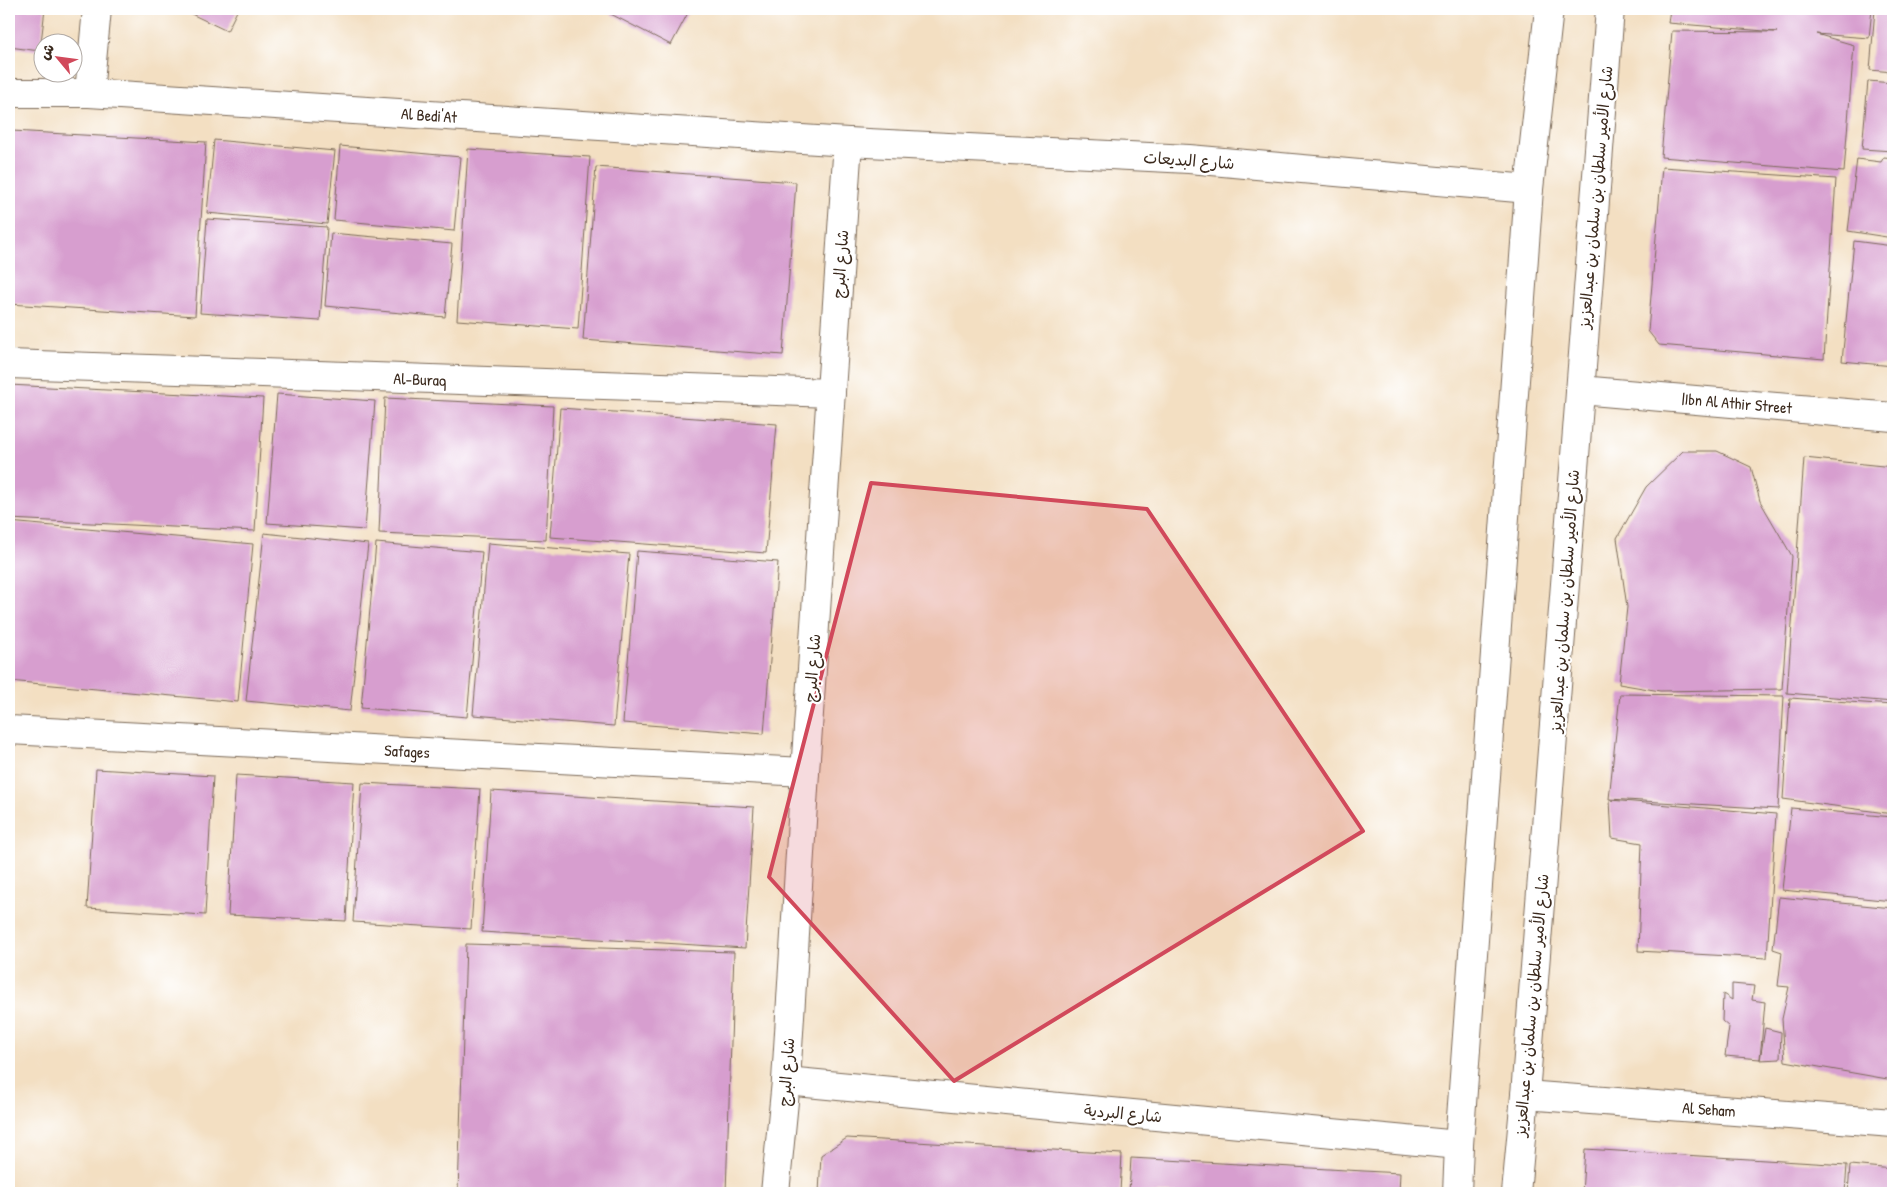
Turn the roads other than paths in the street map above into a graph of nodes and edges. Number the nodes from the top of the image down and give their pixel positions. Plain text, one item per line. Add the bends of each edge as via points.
1 (97, 9) edge
2 (1549, 9) edge
3 (1610, 9) edge
4 (9, 93) edge
5 (89, 93) junction
6 (848, 142) junction
7 (1530, 189) junction
8 (9, 364) edge
9 (1580, 390) junction
10 (831, 393) junction
11 (1893, 417) edge
12 (9, 730) edge
13 (805, 772) junction
14 (786, 1080) junction
15 (1525, 1095) junction
16 (1893, 1123) edge
17 (1459, 1145) junction
18 (775, 1193) edge
19 (1457, 1193) edge
20 (1516, 1193) edge

1 - 5 street
2 - 7 street
3 - 9 street, شارع الأمير سلطان بن سلمان بن عبدالعزيز
4 - 5 street, Al Bedi'At
5 - 6 street, Al Bedi'At
6 - 7 street, شارع البديعات via 1188,159
6 - 10 street, شارع البرج
7 - 17 street
8 - 10 street, Al-Buraq
9 - 11 street, |Ibn Al Athir Street
9 - 15 street, شارع الأمير سلطان بن سلمان بن عبدالعزيز
10 - 13 street, شارع البرج
12 - 13 street, Safages
13 - 14 street, شارع البرج
14 - 17 street, شارع البردية
14 - 18 street, شارع البرج
15 - 16 street, Al Seham
15 - 20 street, شارع الأمير سلطان بن سلمان بن عبدالعزيز
17 - 19 street

